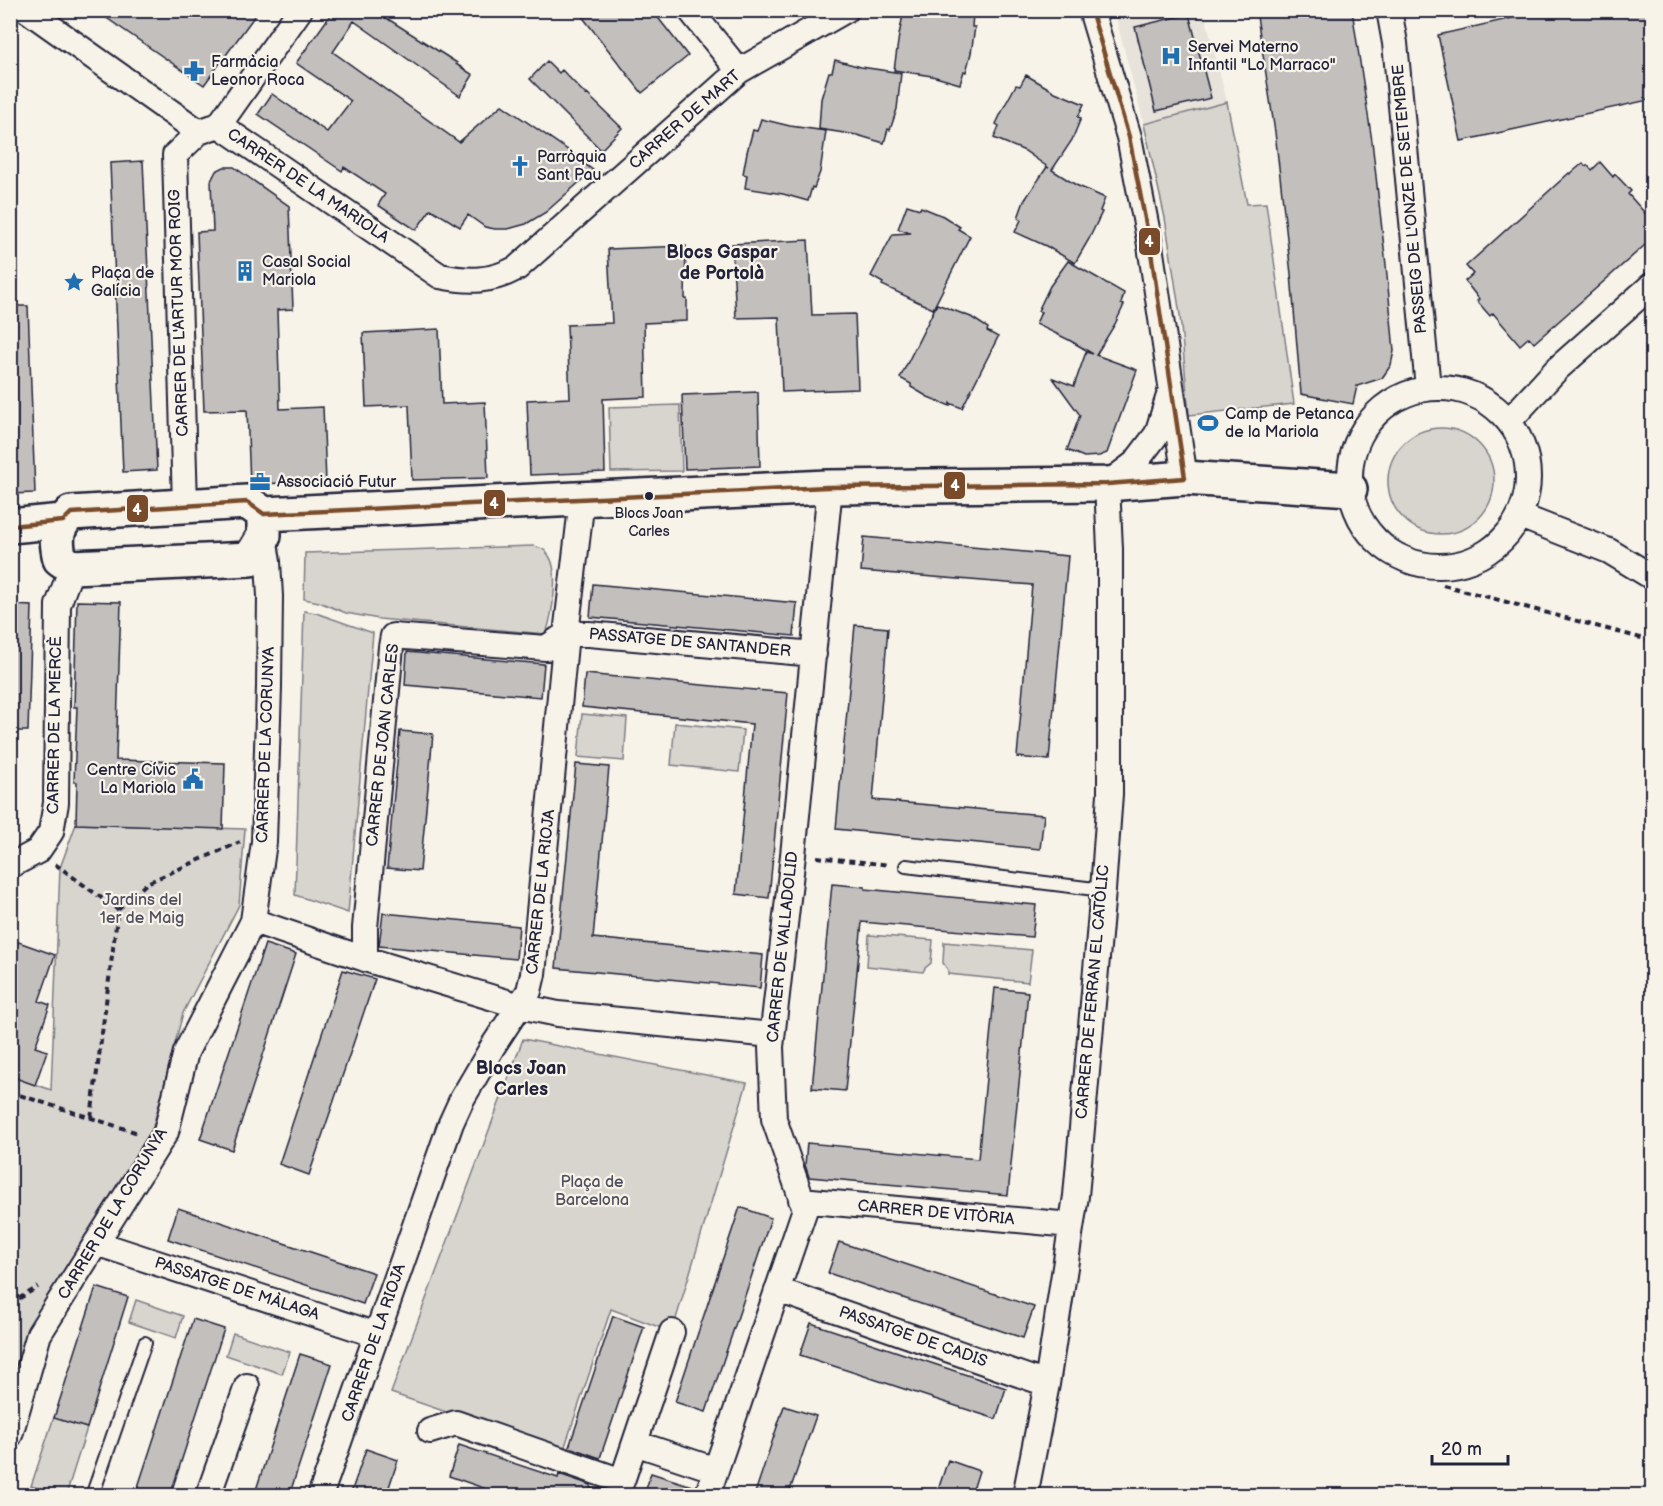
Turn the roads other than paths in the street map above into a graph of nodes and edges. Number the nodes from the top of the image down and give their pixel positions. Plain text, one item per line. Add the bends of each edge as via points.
1 (27, 10) edge
2 (300, 10) edge
3 (690, 10) edge
4 (846, 10) edge
5 (1091, 10) edge
6 (1389, 10) edge
7 (739, 71) junction
8 (209, 128) junction
9 (440, 276) joint
10 (1653, 285) edge
11 (1428, 388) junction
12 (1171, 389) junction
13 (1509, 421) junction
14 (1185, 478) junction
15 (1107, 484) junction
16 (830, 487) junction
17 (1350, 489) junction
18 (582, 499) junction
19 (186, 505) junction
20 (1520, 516) junction
21 (264, 525) junction
22 (10, 526) edge
23 (10, 537) edge
24 (64, 545) junction
25 (1653, 577) edge
26 (566, 634) junction
27 (814, 654) junction
28 (10, 866) edge
29 (906, 866) road end
30 (1102, 890) junction
31 (253, 921) junction
32 (365, 959) junction
33 (520, 1006) junction
34 (772, 1035) junction
35 (801, 1200) junction
36 (1071, 1225) junction
37 (96, 1243) junction
38 (778, 1290) junction
39 (672, 1332) dead end
40 (377, 1335) junction
41 (145, 1343) dead end
42 (1047, 1384) junction
43 (247, 1386) dead end
44 (430, 1431) dead end
45 (10, 1435) edge
46 (635, 1443) junction
47 (716, 1470) junction
48 (92, 1496) edge
49 (208, 1496) edge
50 (320, 1496) edge
51 (707, 1496) edge
52 (1025, 1496) edge

1 - 8 street, CARRER DE LA MARIOLA
2 - 8 street, CARRER DE L'ARTUR MOR ROIG
3 - 7 street
4 - 7 street, CARRER DE MART
5 - 12 street via 1129,137
6 - 11 street, PASSEIG DE L'ONZE DE SETEMBRE
7 - 9 street, CARRER DE MART via 517,268 503,276 482,280
8 - 9 street, CARRER DE LA MARIOLA
8 - 19 street, CARRER DE L'ARTUR MOR ROIG via 175,155
10 - 13 street via 1557,369
11 - 13 street via 1458,389 1477,396
11 - 17 street via 1405,394 1384,406 1368,422 1356,443
12 - 14 street
12 - 15 street via 1157,434 1135,463
13 - 20 street via 1522,443 1529,467 1528,492
14 - 15 street
14 - 17 street
15 - 16 street
15 - 30 street, CARRER DE FERRAN EL CATÒLIC via 1110,794
16 - 18 street
16 - 27 street, CARRER DE VALLADOLID
17 - 20 street via 1359,516 1375,540 1398,556 1425,565 1454,565 1481,556 1504,539
18 - 21 street
18 - 26 street, CARRER DE LA RIOJA
19 - 21 street via 247,502
19 - 24 street via 71,513
20 - 25 street via 1609,551
21 - 24 street via 250,559
21 - 31 street, CARRER DE LA CORUNYA via 270,596 269,687 264,842
22 - 24 street
23 - 24 street
24 - 28 street, CARRER DE LA MERCÈ via 58,605 56,803 51,832 38,851
26 - 27 street, PASSATGE DE SANTANDER
26 - 32 street, CARRER DE JOAN CARLES via 546,648 392,638
26 - 33 street, CARRER DE LA RIOJA via 533,974
27 - 34 street, CARRER DE VALLADOLID
29 - 30 lane
30 - 36 street, CARRER DE FERRAN EL CATÒLIC
31 - 32 street
31 - 37 street, CARRER DE LA CORUNYA via 186,1052 166,1132
32 - 33 street
33 - 34 street via 558,1014
33 - 40 street, CARRER DE LA RIOJA via 451,1123
34 - 35 street, CARRER DE VALLADOLID via 774,1119
35 - 36 street, CARRER DE VITÒRIA
35 - 38 street, CARRER DE VALLADOLID via 805,1209
36 - 42 street, CARRER DE FERRAN EL CATÒLIC
37 - 40 street, PASSATGE DE MÀLAGA
37 - 45 street, CARRER DE LA CORUNYA via 39,1334
38 - 42 street, PASSATGE DE CADIS
38 - 47 street, CARRER DE VALLADOLID
39 - 46 street
40 - 50 street, CARRER DE LA RIOJA
41 - 48 lane
42 - 52 street, CARRER DE FERRAN EL CATÒLIC
43 - 49 street
44 - 46 street via 456,1423 622,1480
46 - 47 street
47 - 51 street, CARRER DE VALLADOLID

